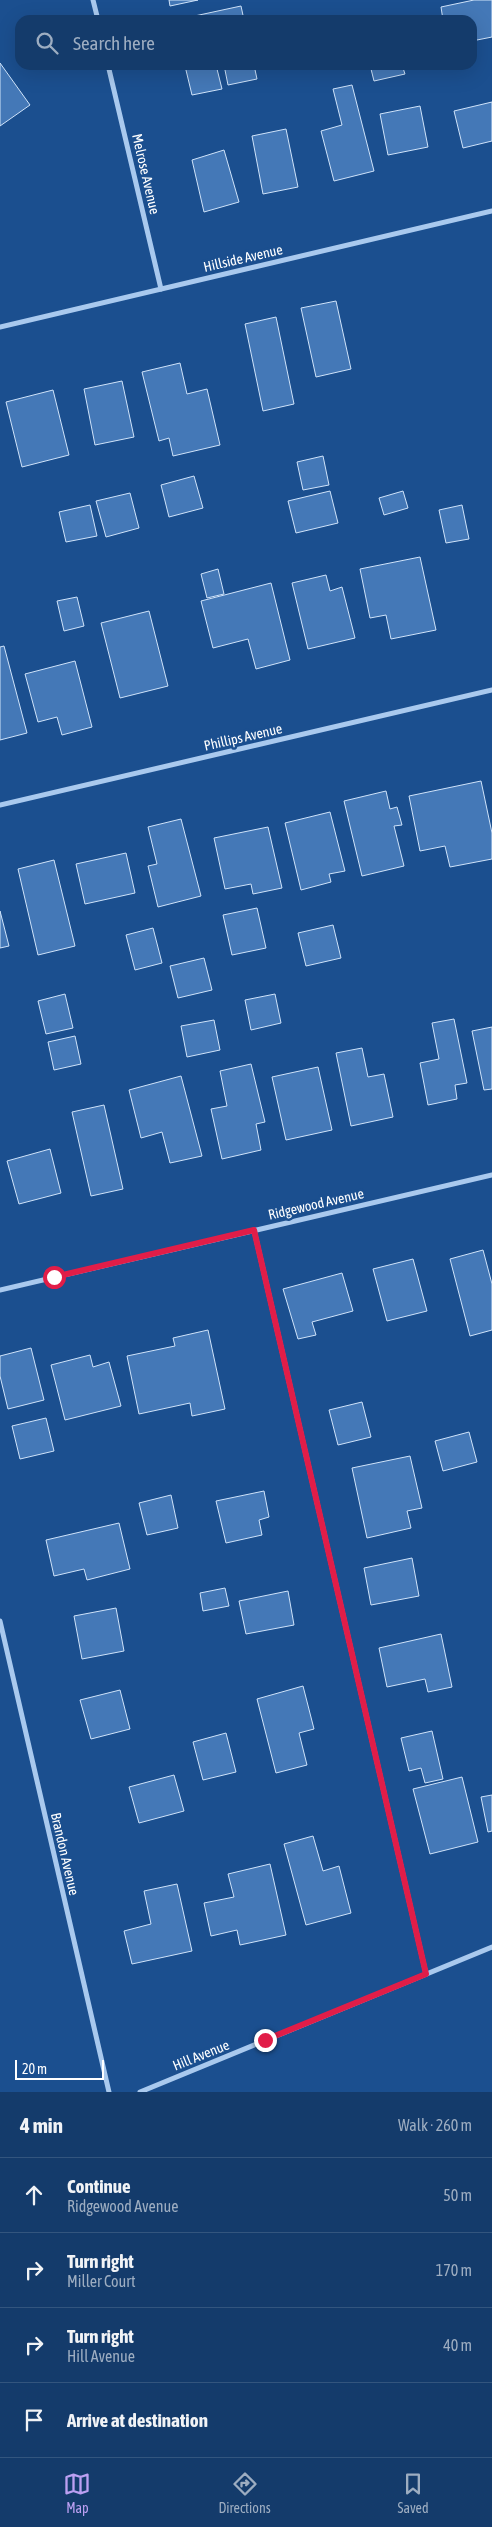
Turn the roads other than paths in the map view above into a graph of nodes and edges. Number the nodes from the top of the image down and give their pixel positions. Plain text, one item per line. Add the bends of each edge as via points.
1 (93, 0) edge
2 (97, 15) edge
3 (109, 70) edge
4 (492, 211) edge
5 (161, 289) junction
6 (0, 327) edge
7 (492, 690) edge
8 (0, 805) edge
9 (492, 1174) edge
10 (254, 1230) junction
11 (0, 1290) edge
12 (0, 1621) edge
13 (492, 1947) edge
14 (426, 1974) junction
15 (109, 2092) edge
16 (140, 2092) edge

1 - 2 street
3 - 5 street, Melrose Avenue
4 - 5 street, Hillside Avenue
5 - 6 street, Hillside Avenue
7 - 8 street, Phillips Avenue
9 - 10 street, Ridgewood Avenue
10 - 11 street, Ridgewood Avenue
10 - 14 street
12 - 15 street, Brandon Avenue
13 - 14 street, Hill Avenue
14 - 16 street, Hill Avenue

